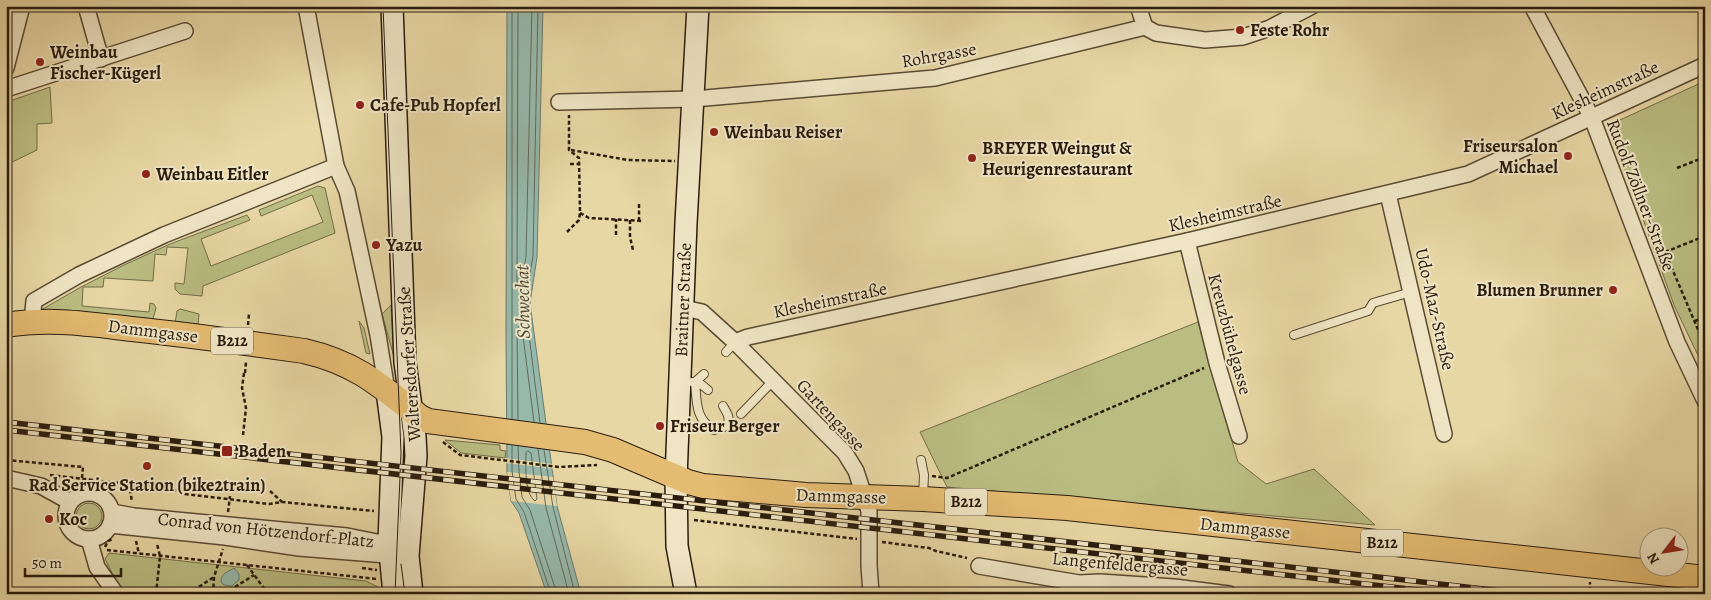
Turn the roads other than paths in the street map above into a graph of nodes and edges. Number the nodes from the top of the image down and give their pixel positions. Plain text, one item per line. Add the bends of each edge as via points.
1 (9, 6) edge
2 (22, 6) edge
3 (86, 6) edge
4 (306, 6) edge
5 (392, 6) edge
6 (698, 6) edge
7 (1138, 6) edge
8 (1312, 6) edge
9 (1532, 6) edge
10 (1145, 27) junction
11 (15, 30) junction
12 (185, 31) dead end
13 (101, 59) junction
14 (1705, 65) edge
15 (6, 68) edge
16 (6, 89) edge
17 (694, 99) junction
18 (564, 102) road end
19 (1592, 118) junction
20 (336, 166) junction
21 (1388, 194) junction
22 (1187, 242) junction
23 (1411, 292) junction
24 (684, 308) junction
25 (32, 321) junction
26 (6, 325) edge
27 (1294, 335) dead end
28 (731, 347) junction
29 (704, 374) dead end
30 (773, 381) junction
31 (688, 382) junction
32 (708, 390) dead end
33 (387, 391) junction
34 (1705, 401) edge
35 (723, 406) dead end
36 (411, 410) junction
37 (741, 414) dead end
38 (1444, 434) dead end
39 (1239, 436) dead end
40 (921, 460) dead end
41 (6, 478) edge
42 (676, 478) junction
43 (865, 497) junction
44 (923, 499) junction
45 (70, 502) junction
46 (111, 518) junction
47 (89, 539) junction
48 (399, 549) junction
49 (979, 566) road end
50 (1705, 578) edge
51 (1173, 590) edge
52 (116, 594) edge
53 (394, 594) edge
54 (412, 594) edge
55 (686, 594) edge
56 (870, 594) edge
57 (1229, 594) edge

1 - 11 street
2 - 11 street
3 - 13 street
4 - 20 street
5 - 36 street, Waltersdorfer Straße via 405,362
6 - 17 street, Braitner Straße
7 - 10 street
8 - 10 street via 1270,28 1243,37 1205,40 1156,33
9 - 19 street, Rudolf Zöllner-Straße
10 - 17 street, Rohrgasse via 935,78
11 - 15 street
12 - 13 street
13 - 16 street
14 - 19 street, Klesheimstraße
17 - 18 street, Rohrgasse
17 - 24 street, Braitner Straße via 688,156
19 - 21 street, Klesheimstraße via 1468,174
19 - 34 street, Rudolf Zöllner-Straße via 1677,342
20 - 25 street via 164,234 79,275 34,301
20 - 33 street via 347,191
21 - 22 street, Klesheimstraße
21 - 23 street, Udo-Maz-Straße
22 - 28 street, Klesheimstraße via 748,337
22 - 39 street, Kreuzbühelgasse
23 - 27 lane via 1373,303 1368,311
23 - 38 street, Udo-Maz-Straße
24 - 28 street, Gartengasse via 702,312
24 - 31 street, Braitner Straße
25 - 26 main road, Dammgasse / B212
25 - 33 main road, Dammgasse / B212 via 159,331 304,351 345,364
28 - 30 street, Gartengasse
29 - 31 lane
30 - 37 lane
30 - 43 street, Gartengasse via 844,453 856,471
31 - 32 lane
31 - 35 lane via 706,426 714,430 727,426 729,416
31 - 42 street, Braitner Straße
33 - 36 main road, Dammgasse / B212
33 - 48 street, Waltersdorfer Straße
36 - 42 main road, Dammgasse / B212 via 428,421 585,442 613,450
36 - 48 street, Waltersdorfer Straße via 416,456
40 - 44 lane
41 - 45 street via 41,486
42 - 43 main road, Dammgasse / B212 via 712,487
42 - 55 street, Braitner Straße via 677,546
43 - 44 main road, Dammgasse / B212
43 - 56 street, Gartengasse via 869,511
44 - 50 main road, Dammgasse / B212 via 1067,508
45 - 46 street via 82,493 93,492 108,502
45 - 47 street via 66,515 69,528 80,537
46 - 47 street via 108,529
46 - 48 street, Conrad von Hötzendorf-Platz via 152,518
47 - 52 street via 98,567
48 - 53 street, Conrad von Hötzendorf-Platz
48 - 54 street
49 - 51 street, Langenfeldergasse via 1079,582
51 - 57 street, Langenfeldergasse

